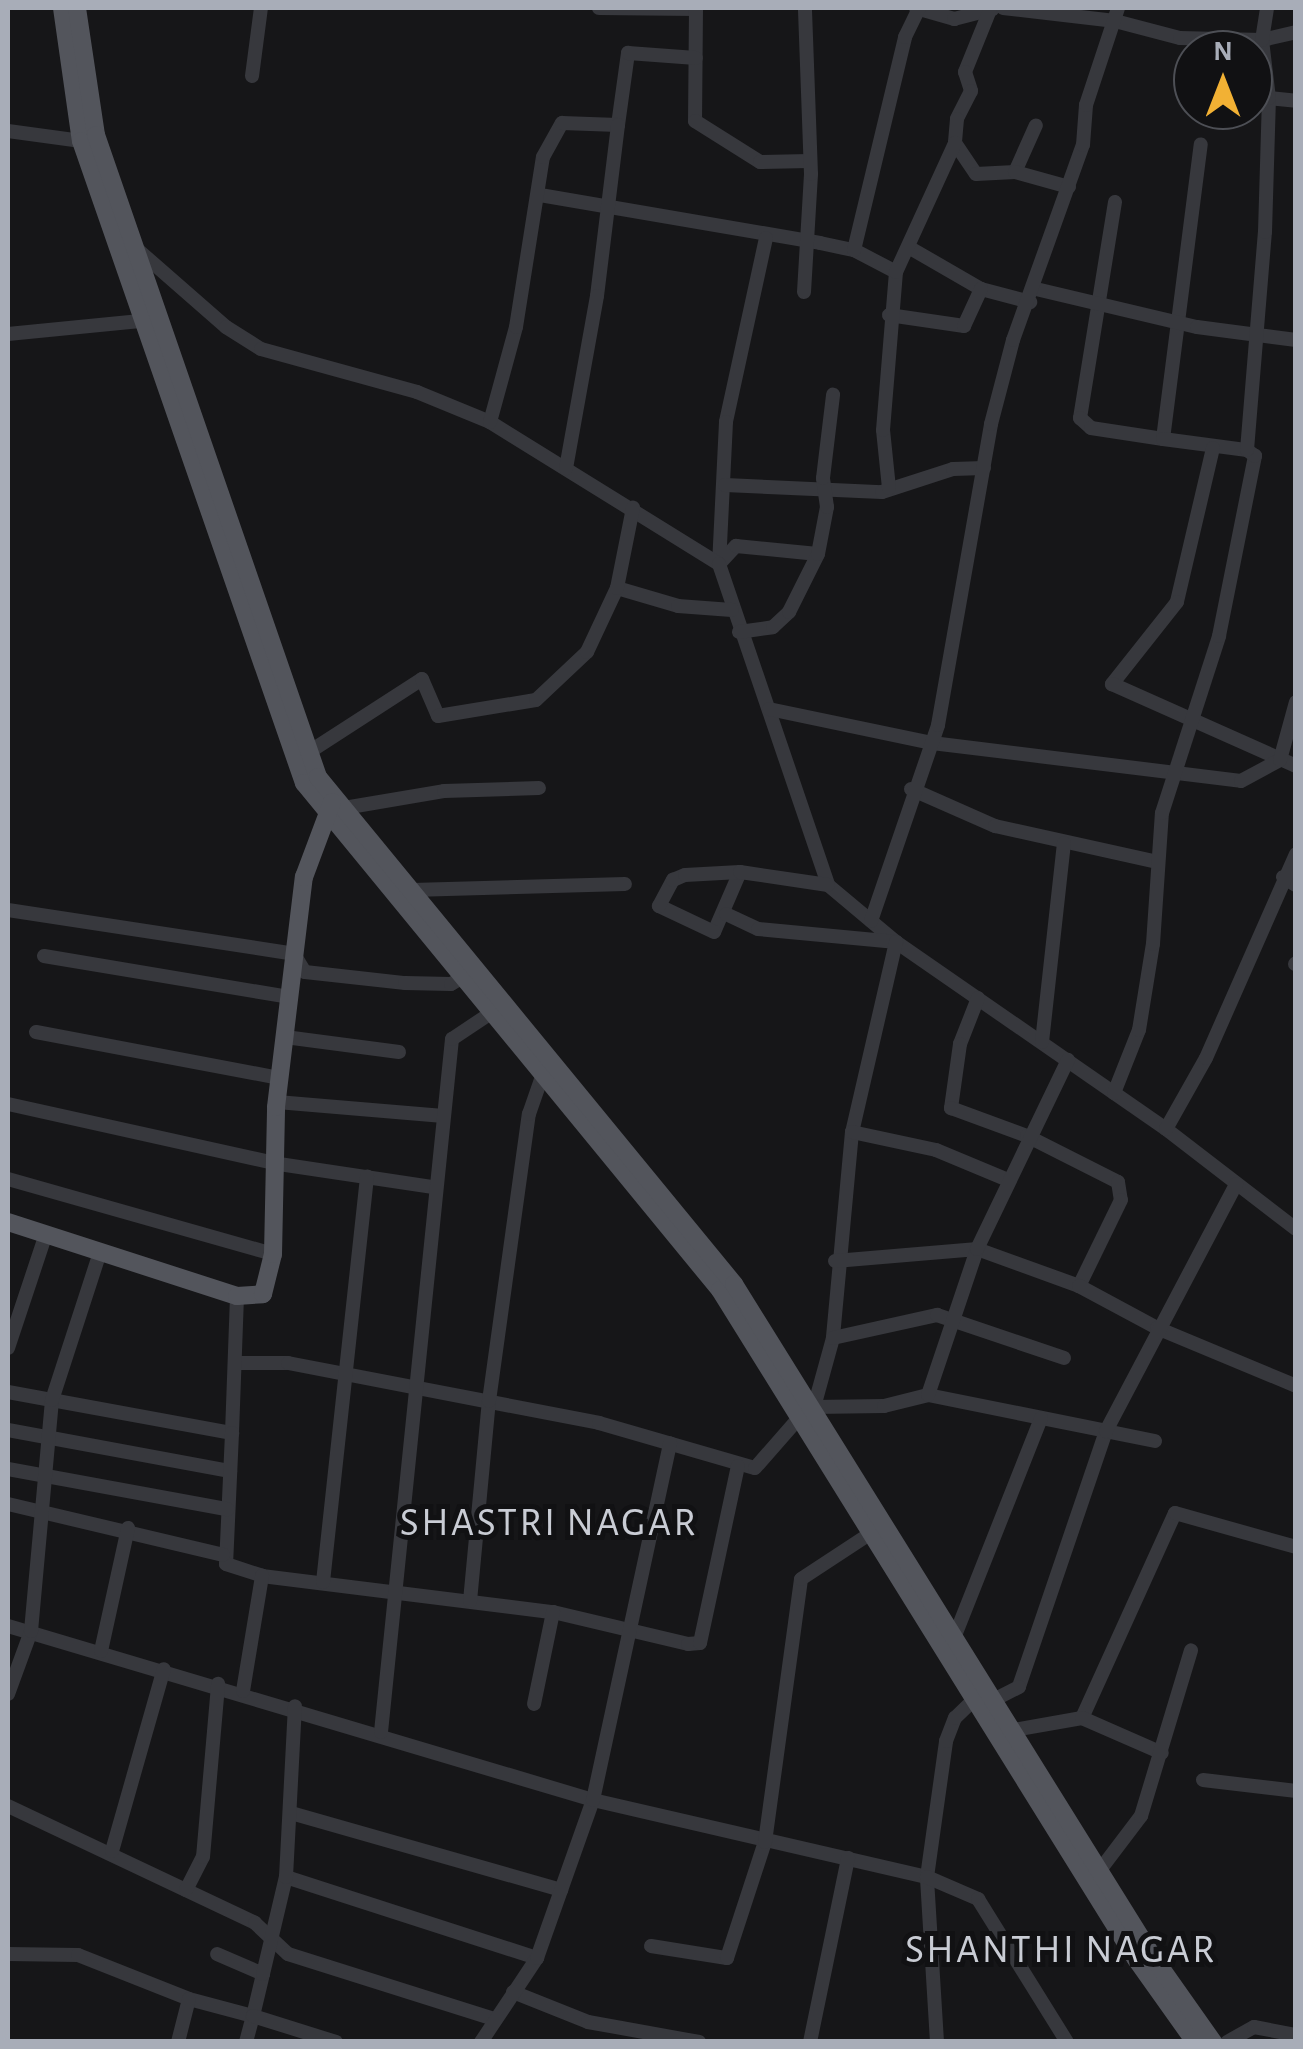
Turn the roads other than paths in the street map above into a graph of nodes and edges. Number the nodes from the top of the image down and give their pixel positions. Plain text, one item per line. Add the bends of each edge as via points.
1 (62, 8) edge
2 (77, 8) edge
3 (261, 8) edge
4 (599, 8) edge
5 (607, 8) edge
6 (696, 8) edge
7 (805, 8) edge
8 (918, 8) edge
9 (997, 8) edge
10 (1117, 14) edge
11 (1173, 35) edge
12 (696, 58) junction
13 (252, 76) dead end
14 (618, 124) junction
15 (1036, 125) dead end
16 (1268, 130) edge
17 (8, 131) edge
18 (82, 141) junction
19 (955, 143) junction
20 (1201, 144) dead end
21 (809, 161) junction
22 (1015, 172) junction
23 (1069, 187) junction
24 (540, 195) junction
25 (1116, 202) dead end
26 (608, 206) junction
27 (766, 238) junction
28 (806, 243) junction
29 (136, 248) junction
30 (910, 248) junction
31 (854, 250) junction
32 (896, 272) junction
33 (981, 290) junction
34 (804, 292) dead end
35 (1033, 296) junction
36 (1099, 304) junction
37 (889, 315) junction
38 (154, 316) junction
39 (1176, 322) junction
40 (8, 334) edge
41 (1259, 336) junction
42 (1296, 340) edge
43 (833, 395) dead end
44 (490, 422) junction
45 (1163, 440) junction
46 (1213, 448) junction
47 (1248, 450) junction
48 (566, 468) junction
49 (984, 468) junction
50 (725, 485) junction
51 (889, 488) junction
52 (826, 494) junction
53 (632, 508) junction
54 (818, 554) junction
55 (719, 564) junction
56 (617, 588) junction
57 (732, 610) junction
58 (739, 632) junction
59 (1296, 702) edge
60 (769, 709) junction
61 (1196, 722) junction
62 (932, 744) junction
63 (306, 754) junction
64 (1280, 760) junction
65 (1296, 766) edge
66 (1176, 769) junction
67 (538, 788) dead end
68 (911, 789) junction
69 (335, 805) junction
70 (1064, 843) junction
71 (1296, 854) edge
72 (1158, 862) junction
73 (740, 872) junction
74 (1289, 881) edge
75 (625, 884) dead end
76 (828, 885) junction
77 (412, 890) junction
78 (8, 910) edge
79 (726, 914) junction
80 (872, 922) junction
81 (896, 942) junction
82 (294, 954) junction
83 (44, 956) dead end
84 (465, 976) junction
85 (290, 997) junction
86 (978, 998) junction
87 (494, 1010) junction
88 (36, 1032) dead end
89 (285, 1036) junction
90 (1042, 1042) junction
91 (399, 1052) dead end
92 (1068, 1060) junction
93 (544, 1071) junction
94 (280, 1078) junction
95 (1114, 1093) junction
96 (277, 1102) junction
97 (8, 1104) edge
98 (443, 1116) junction
99 (1166, 1129) junction
100 (852, 1132) junction
101 (1027, 1136) junction
102 (275, 1163) junction
103 (367, 1176) junction
104 (8, 1179) edge
105 (1008, 1180) junction
106 (1236, 1184) junction
107 (433, 1187) junction
108 (8, 1222) edge
109 (1296, 1230) edge
110 (46, 1234) junction
111 (977, 1248) junction
112 (100, 1252) junction
113 (273, 1254) junction
114 (836, 1261) junction
115 (1080, 1286) junction
116 (237, 1296) junction
117 (951, 1318) junction
118 (1156, 1328) junction
119 (833, 1338) junction
120 (8, 1348) edge
121 (1064, 1358) dead end
122 (235, 1363) junction
123 (344, 1373) junction
124 (1296, 1386) edge
125 (414, 1387) junction
126 (8, 1392) edge
127 (928, 1395) junction
128 (52, 1400) junction
129 (489, 1401) junction
130 (807, 1410) junction
131 (1041, 1418) junction
132 (8, 1430) edge
133 (1106, 1431) junction
134 (232, 1433) junction
135 (47, 1438) junction
136 (1155, 1440) dead end
137 (670, 1443) junction
138 (738, 1466) junction
139 (8, 1468) edge
140 (230, 1471) junction
141 (46, 1476) junction
142 (8, 1504) edge
143 (228, 1509) junction
144 (44, 1512) junction
145 (128, 1528) junction
146 (874, 1531) junction
147 (1296, 1547) edge
148 (223, 1555) junction
149 (262, 1576) junction
150 (324, 1582) junction
151 (394, 1594) junction
152 (470, 1601) junction
153 (553, 1612) junction
154 (8, 1626) edge
155 (630, 1628) junction
156 (31, 1631) junction
157 (956, 1633) junction
158 (1191, 1650) dead end
159 (101, 1651) junction
160 (164, 1669) junction
161 (218, 1684) junction
162 (243, 1690) junction
163 (8, 1694) edge
164 (987, 1694) junction
165 (534, 1704) dead end
166 (295, 1706) junction
167 (1082, 1718) junction
168 (1014, 1730) junction
169 (381, 1732) junction
170 (1162, 1752) junction
171 (1204, 1780) dead end
172 (1296, 1792) edge
173 (593, 1800) junction
174 (8, 1806) edge
175 (291, 1813) junction
176 (766, 1839) junction
177 (112, 1851) junction
178 (848, 1858) junction
179 (1100, 1870) junction
180 (286, 1877) junction
181 (927, 1877) junction
182 (186, 1890) junction
183 (561, 1890) junction
184 (274, 1941) junction
185 (651, 1946) dead end
186 (8, 1954) edge
187 (217, 1954) dead end
188 (537, 1958) junction
189 (263, 1974) junction
190 (513, 1992) junction
191 (189, 1999) junction
192 (254, 2016) junction
193 (494, 2019) junction
194 (1296, 2034) edge
195 (178, 2042) edge
196 (246, 2042) edge
197 (336, 2042) edge
198 (480, 2042) edge
199 (699, 2042) edge
200 (810, 2042) edge
201 (936, 2042) edge
202 (1067, 2042) edge
203 (1195, 2042) edge
204 (1214, 2042) edge
205 (1226, 2042) edge

1 - 18 main road
2 - 29 main road via 96,135
3 - 13 street
4 - 5 street
5 - 6 street
6 - 12 street
7 - 21 street
8 - 9 street via 954,19
8 - 31 street via 905,37
9 - 10 street
9 - 19 street via 965,72 971,91 956,119
10 - 11 street
10 - 23 street via 1086,105
12 - 14 street via 628,53
12 - 21 street via 696,121 760,162
14 - 24 street via 562,124 543,157
14 - 26 street
15 - 22 street
16 - 41 street
17 - 18 street
18 - 38 main road
19 - 22 street via 976,174
19 - 30 street
20 - 39 street
21 - 28 street
22 - 23 street
23 - 35 street
24 - 26 street
24 - 44 street
25 - 36 street
26 - 27 street
26 - 48 street
27 - 28 street
27 - 50 street via 726,422
28 - 31 street
28 - 34 street
29 - 38 main road
29 - 44 street via 261,349 417,392
30 - 32 street
30 - 33 street
31 - 32 street
32 - 37 street
33 - 35 street
33 - 37 street via 964,326
35 - 36 street
35 - 49 street via 1013,340
36 - 39 street
36 - 45 street via 1080,418 1091,428
37 - 51 street via 883,430
38 - 40 street
38 - 63 main road
38 - 69 main road via 292,760
39 - 41 street
39 - 45 street
41 - 42 street
41 - 47 street
43 - 52 street
44 - 48 street
45 - 46 street
46 - 47 street
46 - 61 street via 1177,602 1112,684
47 - 61 street via 1254,456
48 - 53 street
49 - 51 street via 953,469
49 - 62 street
50 - 52 street
50 - 55 street
51 - 52 street
52 - 54 street
53 - 55 street
53 - 56 street
54 - 55 street via 736,546
54 - 58 street via 789,612 773,627
55 - 57 street
56 - 57 street via 678,606
56 - 63 street via 587,652 536,700 438,716 422,679
57 - 58 street
58 - 60 street
59 - 64 street
60 - 62 street
60 - 76 street
61 - 64 street
61 - 66 street
62 - 66 street
62 - 68 street
63 - 69 main road
64 - 65 street
64 - 66 street via 1240,781
66 - 72 street
67 - 69 street
68 - 70 street via 996,826
68 - 80 street
69 - 77 main road
69 - 82 main road via 304,877
69 - 84 main road
70 - 72 street
70 - 90 street
71 - 74 street
72 - 95 street via 1139,1030
73 - 76 street
73 - 79 street
73 - 79 street via 684,875 673,880 658,905 714,932
74 - 99 street
75 - 77 street
76 - 80 street
77 - 130 main road via 690,1227
78 - 82 street
79 - 81 street via 758,929
80 - 81 street
81 - 86 street
81 - 100 street
82 - 84 street via 304,972 405,983 450,984
82 - 85 main road
83 - 85 street
84 - 87 main road
85 - 89 main road
86 - 90 street
86 - 101 street via 960,1044 951,1108
87 - 93 main road
87 - 98 street via 455,1031
88 - 94 street
89 - 91 street
89 - 94 main road
90 - 92 street
92 - 95 street
92 - 101 street
93 - 129 street via 529,1114
93 - 130 main road
94 - 96 main road
95 - 99 street
96 - 98 street
96 - 102 main road
97 - 102 street
98 - 107 street
99 - 106 street
100 - 105 street via 936,1150
100 - 114 street
101 - 105 street
101 - 115 street via 1118,1182 1121,1200
102 - 103 street
102 - 113 main road
103 - 107 street
103 - 123 street
104 - 113 street
105 - 111 street
106 - 109 street
106 - 118 street
107 - 125 street
108 - 110 main road
110 - 112 main road
110 - 120 street
111 - 114 street
111 - 115 street
111 - 117 street
112 - 116 main road
112 - 128 street
113 - 116 main road via 263,1294
114 - 119 street
115 - 118 street
116 - 122 street
117 - 119 street via 936,1315
117 - 121 street
117 - 127 street
118 - 124 street
118 - 133 street
119 - 130 street
122 - 123 street
122 - 134 street
123 - 125 street
123 - 150 street
125 - 129 street
125 - 151 street
126 - 128 street
127 - 130 street via 884,1406
127 - 131 street
128 - 134 street
128 - 135 street
129 - 137 street
129 - 152 street
130 - 138 street via 770,1457 755,1468
130 - 146 main road
130 - 157 main road
131 - 133 street
131 - 157 street
132 - 135 street
133 - 136 street
133 - 164 street via 1019,1687
134 - 140 street
135 - 140 street
135 - 141 street
137 - 138 street
137 - 155 street
138 - 155 street via 700,1643
139 - 141 street
140 - 143 street
141 - 143 street
141 - 144 street
142 - 144 street
143 - 148 street
144 - 145 street
144 - 156 street
145 - 148 street
145 - 159 street
146 - 164 main road
146 - 176 street via 801,1578
147 - 167 street via 1175,1513
148 - 149 street via 226,1564
149 - 150 street
149 - 162 street
150 - 151 street
151 - 152 street
151 - 169 street
152 - 153 street
153 - 155 street
153 - 165 street
154 - 156 street
155 - 173 street
156 - 159 street
156 - 163 street
157 - 164 main road
158 - 170 street
159 - 160 street
160 - 161 street
160 - 177 street
161 - 162 street
161 - 182 street via 204,1857
162 - 166 street
164 - 168 main road
164 - 181 street via 955,1718 940,1760
164 - 203 main road via 1136,1960
166 - 169 street
166 - 175 street
167 - 168 street
167 - 170 street
168 - 179 main road
169 - 173 street
170 - 179 street via 1141,1816
171 - 172 street
173 - 176 street
173 - 183 street
174 - 177 street
175 - 180 street
175 - 183 street
176 - 178 street
176 - 185 street via 727,1958
177 - 182 street
178 - 181 street
178 - 200 street
179 - 204 main road
180 - 184 street
180 - 188 street
181 - 201 street
181 - 202 street via 978,1899
182 - 184 street via 254,1922
183 - 188 street
184 - 189 street
184 - 193 street via 288,1954
186 - 191 street via 78,1955
187 - 189 street
188 - 190 street
189 - 192 street
190 - 193 street
190 - 199 street via 572,2018
191 - 192 street
191 - 195 street
192 - 196 street
192 - 197 street
193 - 198 street
194 - 205 street via 1254,2027

